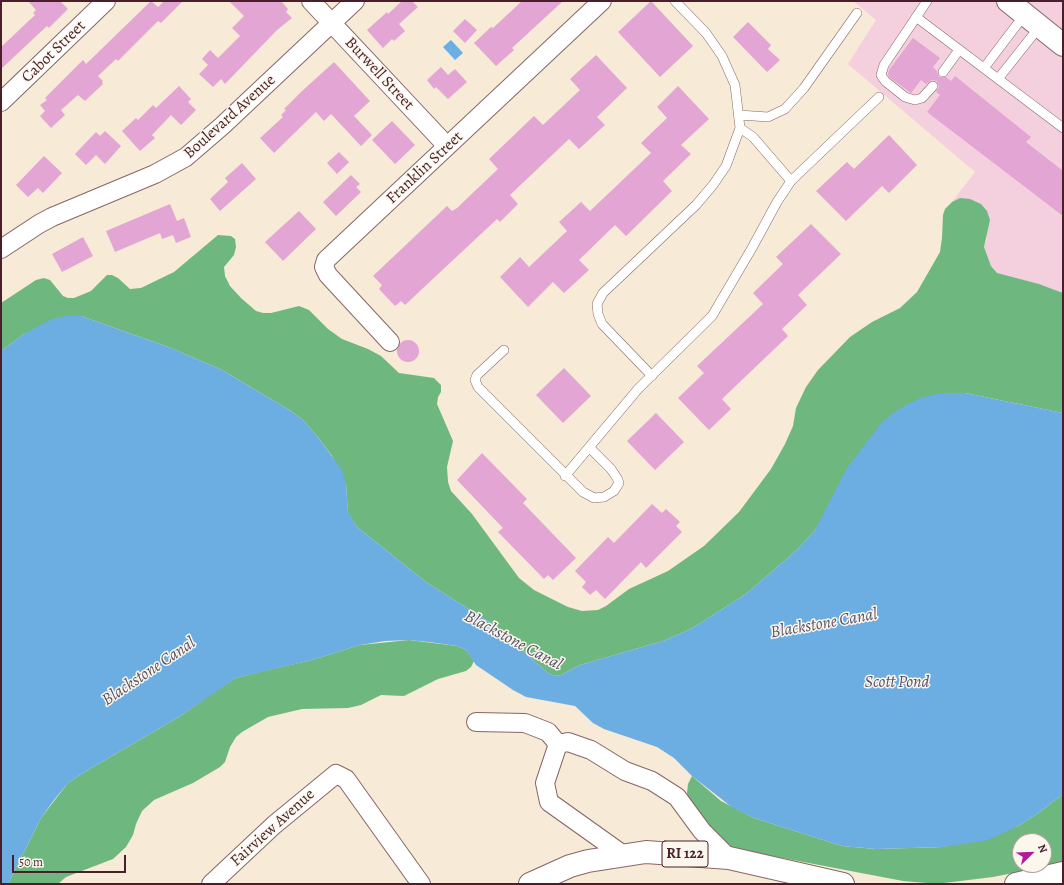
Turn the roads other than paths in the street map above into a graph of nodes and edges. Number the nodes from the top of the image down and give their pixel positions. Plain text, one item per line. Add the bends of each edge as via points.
1 (106, 1) edge
2 (311, 1) edge
3 (355, 1) edge
4 (602, 1) edge
5 (675, 1) edge
6 (927, 1) edge
7 (1008, 1) edge
8 (857, 12) dead end
9 (916, 17) junction
10 (1032, 20) junction
11 (332, 23) junction
12 (1063, 45) edge
13 (960, 50) junction
14 (984, 68) junction
15 (943, 72) dead end
16 (998, 79) junction
17 (933, 86) dead end
18 (879, 97) dead end
19 (1, 102) edge
20 (739, 115) junction
21 (740, 128) junction
22 (1063, 128) edge
23 (448, 146) junction
24 (792, 181) junction
25 (1, 249) edge
26 (390, 342) dead end
27 (504, 350) dead end
28 (652, 376) junction
29 (590, 448) junction
30 (565, 476) junction
31 (476, 722) dead end
32 (558, 744) junction
33 (622, 854) junction
34 (729, 858) junction
35 (1063, 873) edge
36 (211, 884) edge
37 (421, 884) edge
38 (530, 884) edge
39 (843, 884) edge
40 (1016, 884) edge

1 - 19 street, Cabot Street
2 - 11 street, Burwell Street
3 - 11 street, Boulevard Avenue
4 - 23 street, Franklin Street
5 - 20 lane via 715,42 735,85
6 - 9 lane
7 - 10 main road
8 - 20 lane via 804,88 785,109 768,117
9 - 13 lane
9 - 17 lane via 884,65 881,75 905,97 915,100 922,98
10 - 12 main road
10 - 14 lane
10 - 16 lane
11 - 23 street, Burwell Street
11 - 25 street, Boulevard Avenue via 186,157 155,174 52,217
13 - 14 lane
13 - 15 lane
14 - 16 lane
16 - 22 lane
18 - 24 lane
20 - 21 lane
21 - 24 lane via 753,136
21 - 28 lane via 726,166 713,185 696,205 603,292 597,304 602,324
23 - 26 street, Franklin Street via 326,260 324,267 328,275
24 - 28 lane via 777,202 712,316
27 - 30 lane via 477,375 475,380
28 - 29 lane via 638,389
29 - 30 lane
29 - 30 lane via 617,478 618,483 614,491 604,497 594,498
31 - 32 street via 525,723 548,732
32 - 33 street via 545,783 549,802
32 - 34 street via 568,742 590,750 625,770 652,781 676,797 702,831
33 - 34 main road, RI 122 via 646,852
33 - 38 main road, RI 122 via 570,866
34 - 39 main road, RI 122
35 - 40 main road
36 - 37 street, Fairview Avenue via 336,774 346,779

